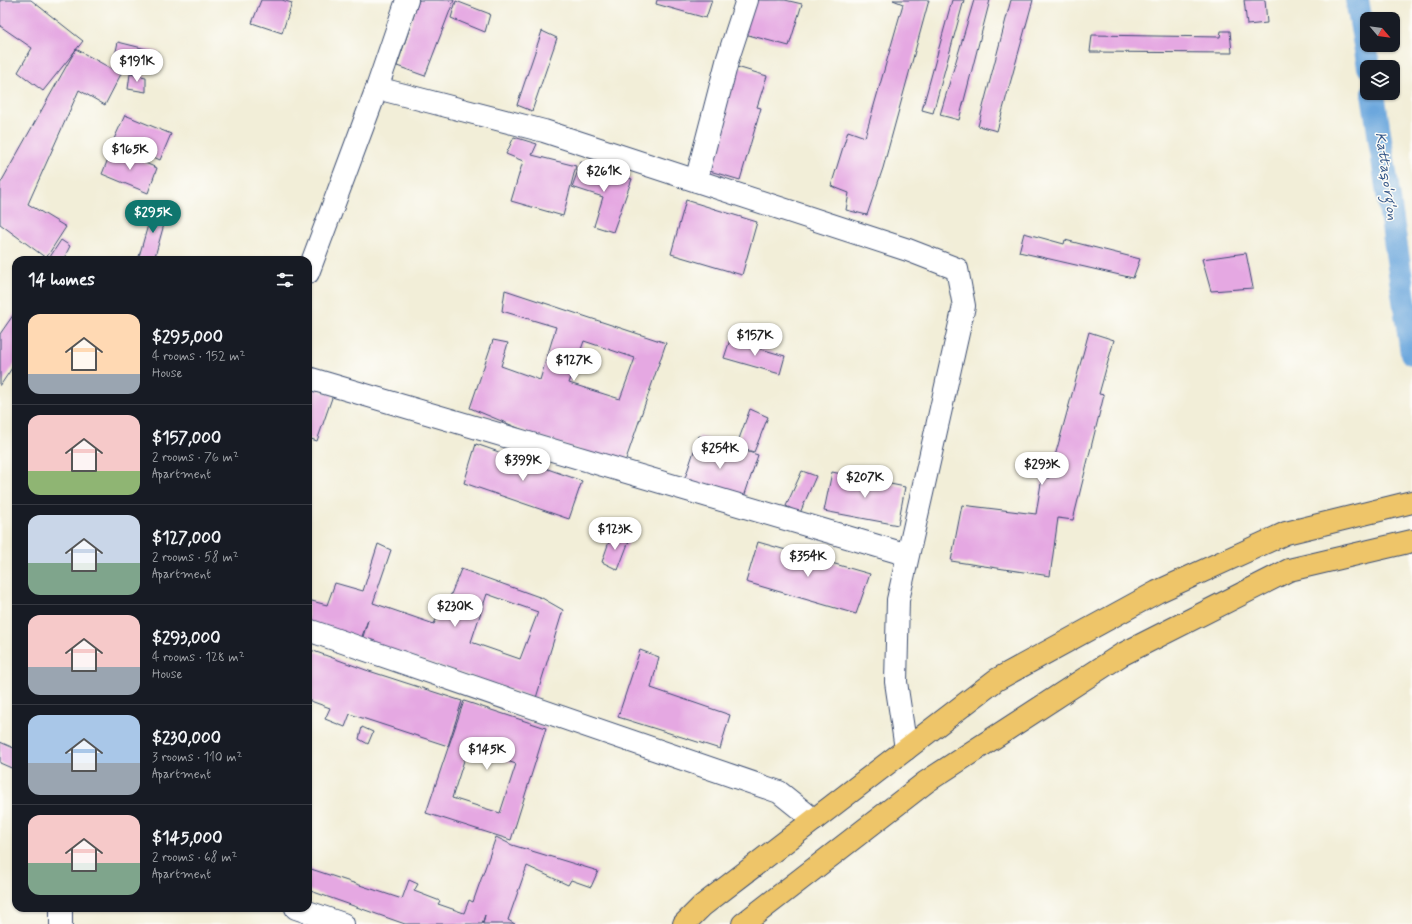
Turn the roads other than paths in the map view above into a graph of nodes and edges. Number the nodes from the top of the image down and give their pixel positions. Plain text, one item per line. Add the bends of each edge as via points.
1 (407, 0) edge
2 (747, 0) edge
3 (377, 88) junction
4 (696, 181) junction
5 (312, 262) edge
6 (312, 379) edge
7 (1412, 502) edge
8 (1412, 541) edge
9 (908, 555) junction
10 (312, 631) edge
11 (906, 749) junction
12 (814, 820) junction
13 (61, 912) edge
14 (308, 912) edge
15 (61, 924) edge
16 (343, 924) edge
17 (684, 924) edge
18 (743, 924) edge

1 - 3 street
2 - 4 street via 728,58
3 - 4 street via 544,132
3 - 5 street
4 - 9 street via 908,250 957,269 964,306
6 - 9 street
7 - 11 highway via 1286,533 1157,592 996,680
8 - 18 highway via 1289,570 1114,659 926,782
9 - 11 street via 898,600 896,682
10 - 12 street via 779,792
11 - 12 highway
12 - 17 highway via 702,906
13 - 15 street
14 - 16 street

